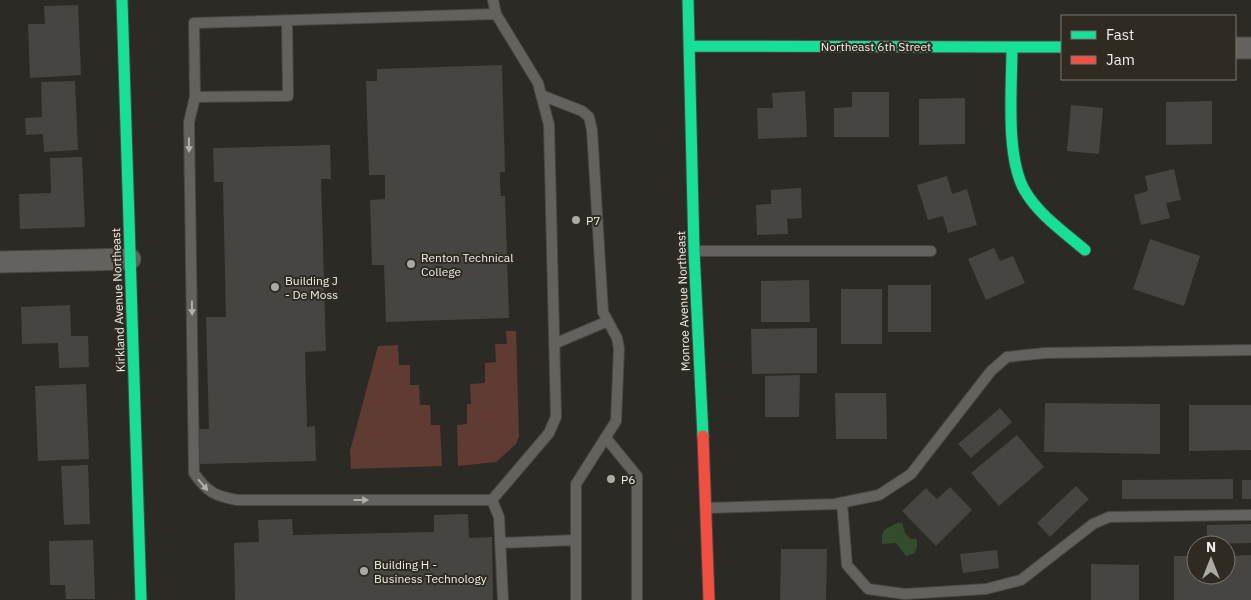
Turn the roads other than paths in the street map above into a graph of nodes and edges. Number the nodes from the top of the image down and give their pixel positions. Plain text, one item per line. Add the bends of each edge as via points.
1 (122, 0) edge
2 (492, 0) edge
3 (688, 0) edge
4 (496, 14) junction
5 (287, 20) junction
6 (689, 46) junction
7 (1012, 47) junction
8 (1061, 47) edge
9 (1236, 48) edge
10 (1251, 48) edge
11 (541, 95) junction
12 (195, 97) junction
13 (1085, 250) dead end
14 (694, 251) junction
15 (931, 251) dead end
16 (130, 259) junction
17 (0, 262) edge
18 (608, 321) junction
19 (554, 344) junction
20 (1251, 350) edge
21 (606, 438) junction
22 (492, 500) junction
23 (842, 502) junction
24 (706, 508) junction
25 (1251, 515) edge
26 (576, 540) junction
27 (500, 543) junction
28 (141, 600) edge
29 (503, 600) edge
30 (576, 600) edge
31 (637, 600) edge
32 (709, 600) edge

1 - 16 street, Kirkland Avenue Northeast
2 - 4 lane
3 - 6 street, Monroe Avenue Northeast
4 - 5 lane
4 - 11 lane via 538,83
5 - 12 lane via 194,23
5 - 12 lane via 288,96
6 - 7 street, Northeast 6th Street
6 - 14 street, Monroe Avenue Northeast
7 - 8 street, Northeast 6th Street
7 - 13 street via 1014,157 1024,190 1042,212
9 - 10 street
11 - 18 lane via 582,111 589,117 603,312
11 - 19 lane via 548,125
12 -> 22 lane via 189,122 194,474 211,493 236,500
14 - 15 lane
14 - 24 street, Monroe Avenue Northeast
16 - 17 street
16 - 28 street, Kirkland Avenue Northeast
18 - 19 lane
18 - 21 lane via 619,349 616,421
19 - 22 lane via 556,416 548,433
20 - 23 lane via 1045,353 1007,357 991,371 911,474 879,495
21 - 26 lane via 576,484
21 - 31 lane via 636,476
22 - 27 lane via 500,517
23 - 24 lane
23 - 25 lane via 847,565 868,589 905,594 986,589 1020,580 1093,524 1109,517
24 - 32 street, Monroe Avenue Northeast
26 - 27 lane
26 - 30 lane
27 - 29 lane

